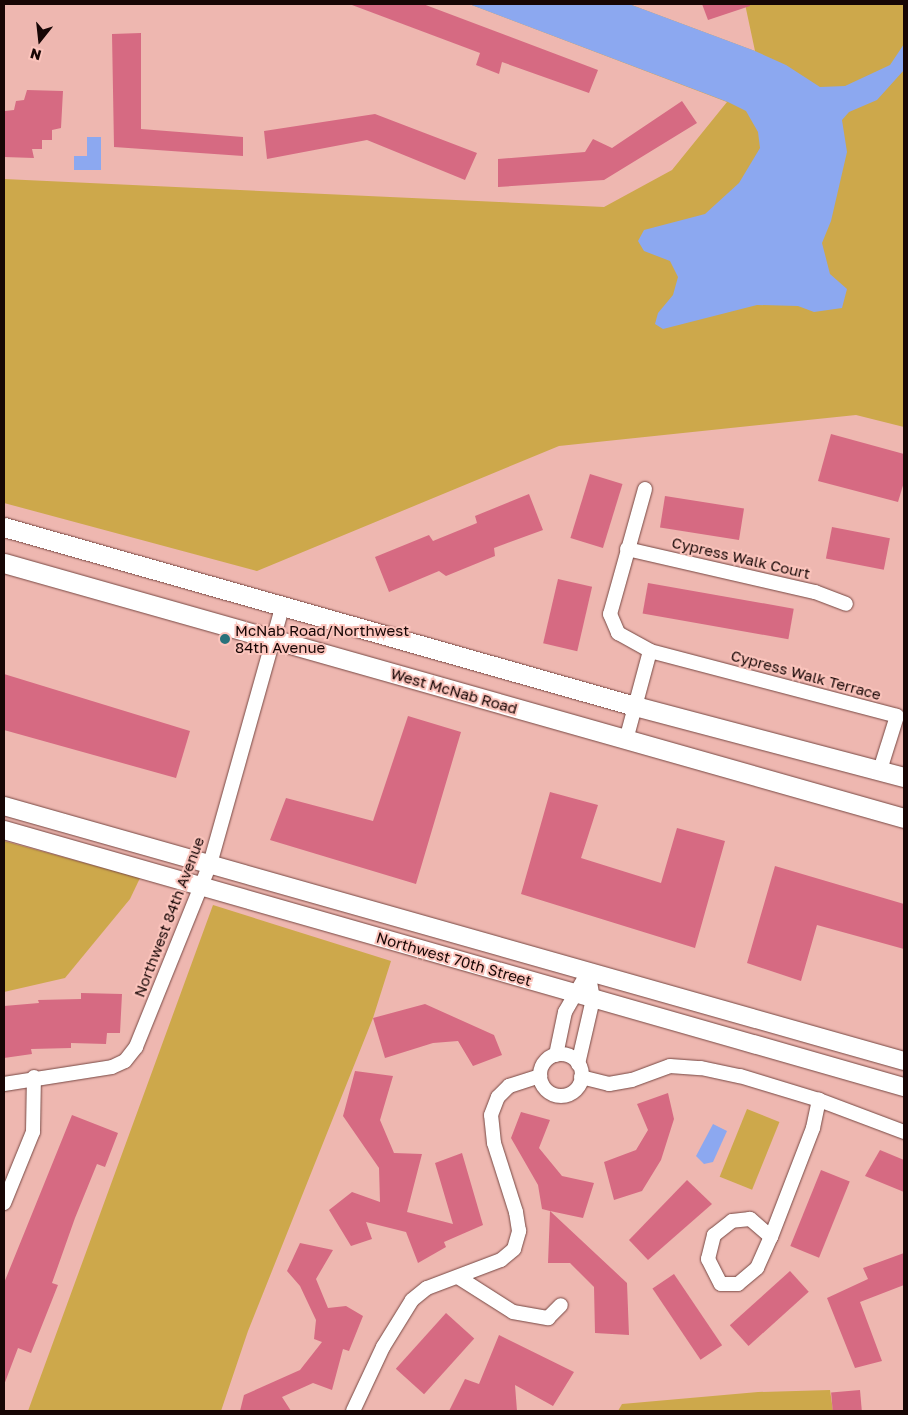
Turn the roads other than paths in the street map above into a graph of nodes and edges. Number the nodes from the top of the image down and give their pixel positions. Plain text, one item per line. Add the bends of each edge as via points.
1 (645, 489) dead end
2 (4, 528) edge
3 (627, 548) junction
4 (4, 563) edge
5 (846, 604) dead end
6 (283, 605) junction
7 (274, 637) junction
8 (650, 651) junction
9 (635, 706) junction
10 (626, 740) junction
11 (880, 770) junction
12 (904, 777) edge
13 (4, 806) edge
14 (904, 818) edge
15 (4, 830) edge
16 (210, 864) junction
17 (202, 885) junction
18 (441, 930) junction
19 (434, 953) junction
20 (588, 972) junction
21 (574, 994) junction
22 (593, 999) junction
23 (827, 1039) junction
24 (556, 1055) junction
25 (904, 1061) edge
26 (820, 1063) junction
27 (580, 1071) junction
28 (540, 1076) junction
29 (34, 1077) junction
30 (4, 1084) edge
31 (904, 1087) edge
32 (819, 1100) junction
33 (904, 1132) edge
34 (4, 1203) edge
35 (771, 1237) junction
36 (458, 1277) junction
37 (561, 1305) dead end
38 (353, 1411) edge

1 - 3 street, Cypress Walk Terrace
2 - 6 main road
3 - 5 street, Cypress Walk Court via 815,592
3 - 8 street, Cypress Walk Terrace via 610,614 618,633
4 - 7 main road, West McNab Road
6 - 7 street, Northwest 84th Avenue
6 - 9 main road
7 - 10 main road, West McNab Road
7 - 16 street, Northwest 84th Avenue
8 - 9 street
8 - 11 street, Cypress Walk Terrace via 897,716
9 - 10 street
9 - 11 main road
10 - 14 main road, West McNab Road
11 - 12 main road
13 - 16 street, Northwest 70th Street
15 - 17 street, Northwest 70th Street
16 - 17 street, Northwest 84th Avenue
16 - 18 street, Northwest 70th Street
17 - 19 street, Northwest 70th Street
17 - 29 street, Northwest 84th Avenue via 136,1047 125,1060 112,1067
18 - 19 street
18 - 20 street, Northwest 70th Street
19 - 21 street, Northwest 70th Street
20 - 21 street
20 - 22 street
20 - 23 street, Northwest 70th Street
21 - 22 street, Northwest 70th Street
21 - 24 street via 565,1012
22 - 26 street, Northwest 70th Street
22 - 27 street
23 - 25 street, Northwest 70th Street
23 - 26 street
24 - 27 street via 568,1056
24 - 28 street via 544,1062
26 - 31 street, Northwest 70th Street
27 - 28 street via 571,1093 558,1095 545,1089
27 - 32 street via 609,1084 632,1080 670,1066 700,1068 740,1076
28 - 36 street via 509,1086 498,1097 491,1114 494,1144 516,1212 519,1231 514,1249 501,1260
29 - 30 street, Northwest 84th Avenue
29 - 34 street via 33,1132
32 - 33 street
32 - 35 street via 813,1128
35 - 35 street via 757,1268 738,1284 720,1284 708,1259 714,1235 732,1221 750,1219
36 - 37 street via 513,1312 548,1318
36 - 38 street via 427,1288 412,1300 383,1347

